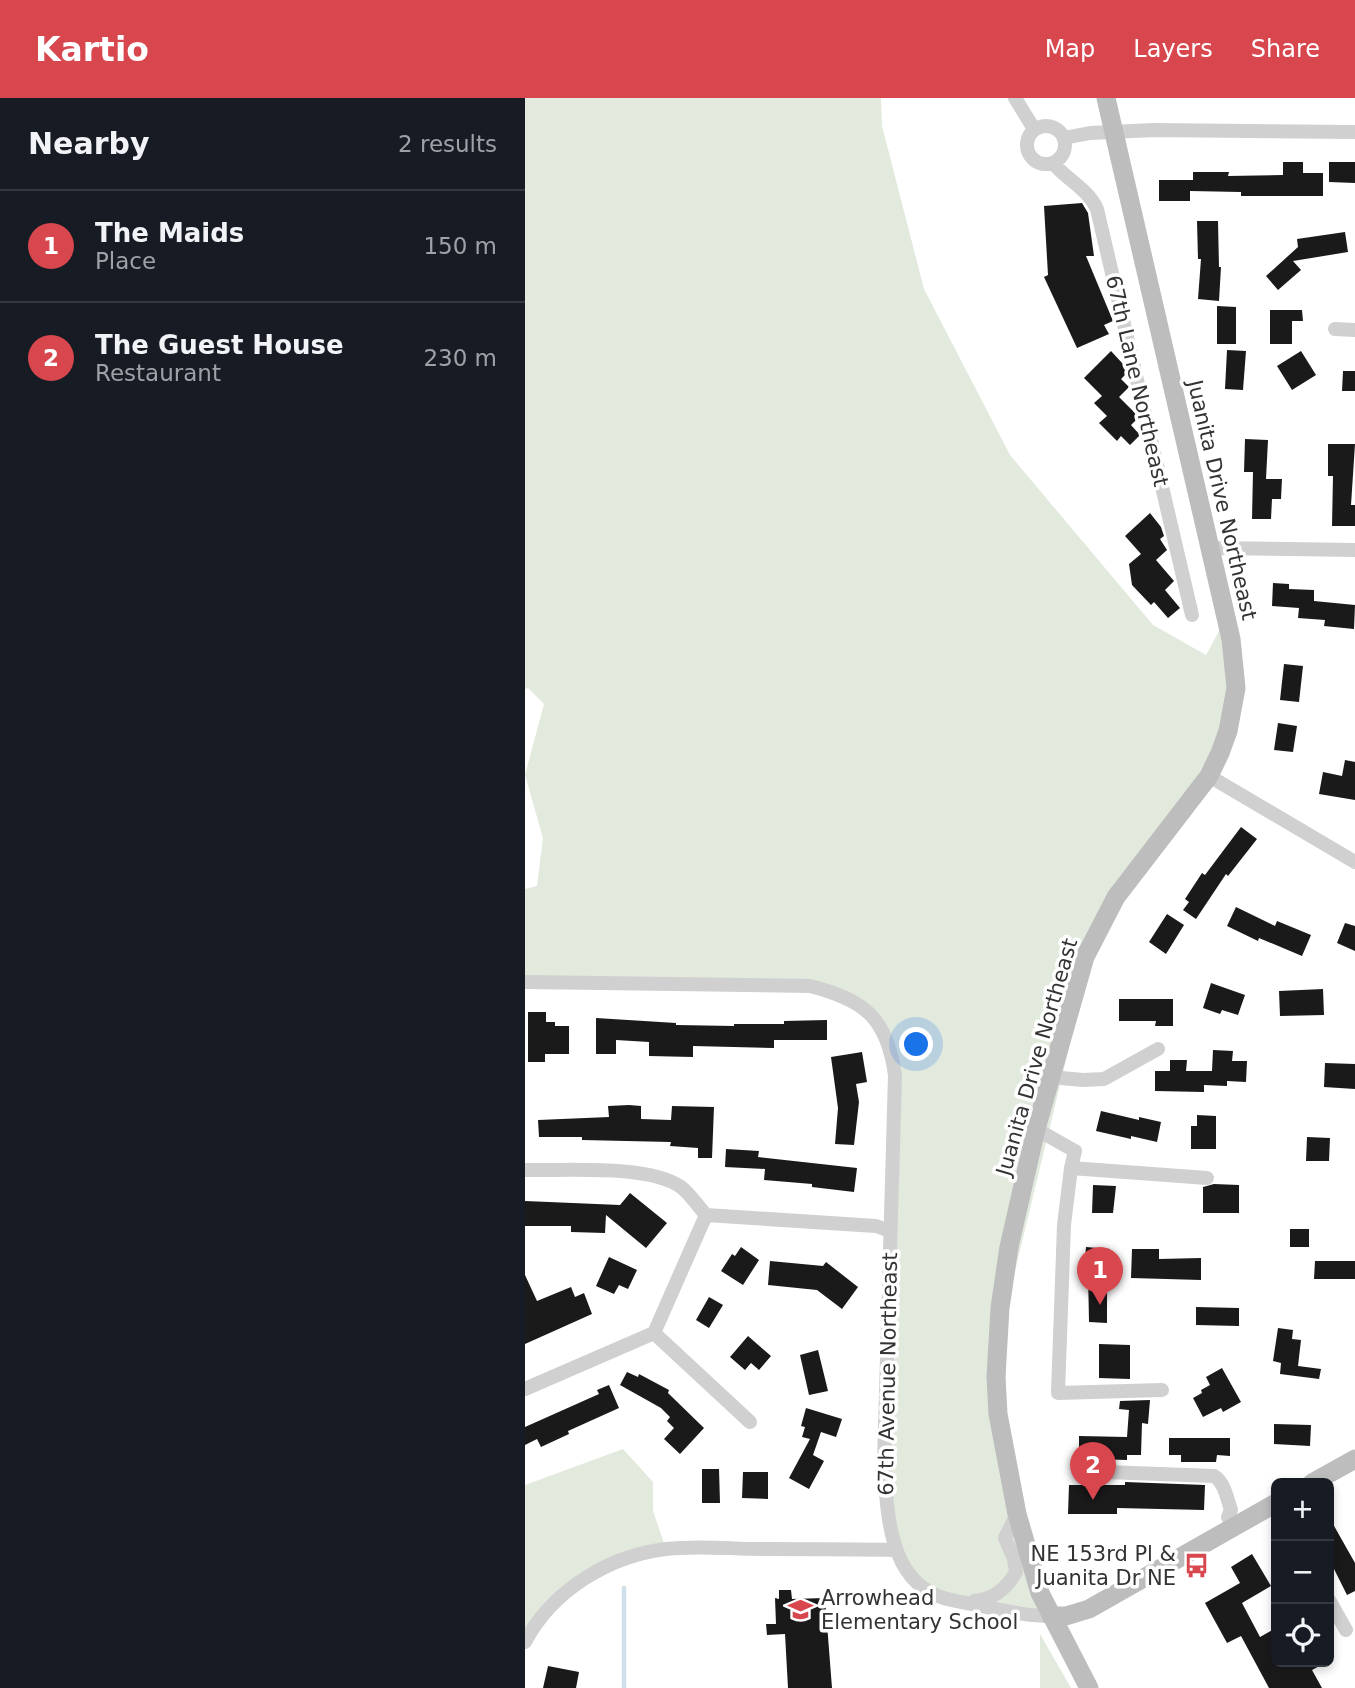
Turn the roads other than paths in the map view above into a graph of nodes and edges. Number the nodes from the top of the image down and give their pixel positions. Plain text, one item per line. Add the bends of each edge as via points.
1 (1015, 98) edge
2 (1106, 98) edge
3 (1034, 129) junction
4 (1113, 132) junction
5 (1355, 132) edge
6 (1064, 138) junction
7 (1053, 163) junction
8 (1335, 329) dead end
9 (1355, 330) edge
10 (1208, 548) junction
11 (1355, 550) edge
12 (1192, 615) dead end
13 (1209, 776) junction
14 (1355, 862) edge
15 (525, 982) edge
16 (1158, 1049) dead end
17 (1051, 1077) junction
18 (1036, 1129) junction
19 (1071, 1168) junction
20 (525, 1170) edge
21 (1207, 1178) dead end
22 (706, 1215) junction
23 (890, 1231) junction
24 (654, 1333) junction
25 (525, 1389) edge
26 (1162, 1390) dead end
27 (750, 1422) dead end
28 (1355, 1459) edge
29 (1079, 1471) dead end
30 (1321, 1478) edge
31 (1271, 1507) edge
32 (1017, 1514) junction
33 (1235, 1526) junction
34 (896, 1550) junction
35 (965, 1602) junction
36 (1331, 1604) edge
37 (1051, 1616) junction
38 (1346, 1630) dead end
39 (525, 1642) edge
40 (1089, 1688) edge

1 - 3 street, 67th Lane Northeast
2 - 4 main road, Juanita Drive Northeast
3 - 6 street via 1051,126
3 - 7 street, 67th Lane Northeast via 1027,141 1029,154 1040,163
4 - 5 street
4 - 6 street
4 - 10 main road, Juanita Drive Northeast
6 - 7 street via 1064,152
7 - 12 street, 67th Lane Northeast via 1087,193 1097,209
8 - 9 street
10 - 11 street
10 - 13 main road, Juanita Drive Northeast via 1231,639 1236,688 1228,731
13 - 14 street
13 - 17 main road, Juanita Drive Northeast via 1116,897 1085,957
15 - 23 street, 67th Avenue Northeast via 810,986 857,1003 883,1029 892,1048
16 - 17 street via 1104,1079
17 - 18 main road, Juanita Drive Northeast
18 - 19 street via 1075,1151
18 - 32 main road, Juanita Drive Northeast via 999,1308 998,1414
19 - 21 street
19 - 26 street via 1064,1225 1058,1393
20 - 22 street via 659,1176 682,1187
22 - 23 street via 876,1226
22 - 24 street
23 - 34 street, 67th Avenue Northeast via 884,1462
24 - 25 street
24 - 27 street
28 - 30 main road
29 - 33 street via 1214,1476 1223,1487 1231,1510 1228,1517
31 - 33 main road
32 - 35 street via 1005,1538 1016,1572 1003,1590 987,1600
32 - 37 main road, Juanita Drive Northeast
33 - 37 main road via 1089,1609
34 - 35 street, 67th Avenue Northeast via 921,1587 939,1597
34 - 39 street via 666,1549 624,1559 558,1597
35 - 37 street, 67th Avenue Northeast via 1027,1616
36 - 38 street
37 - 40 main road, Juanita Drive Northeast

